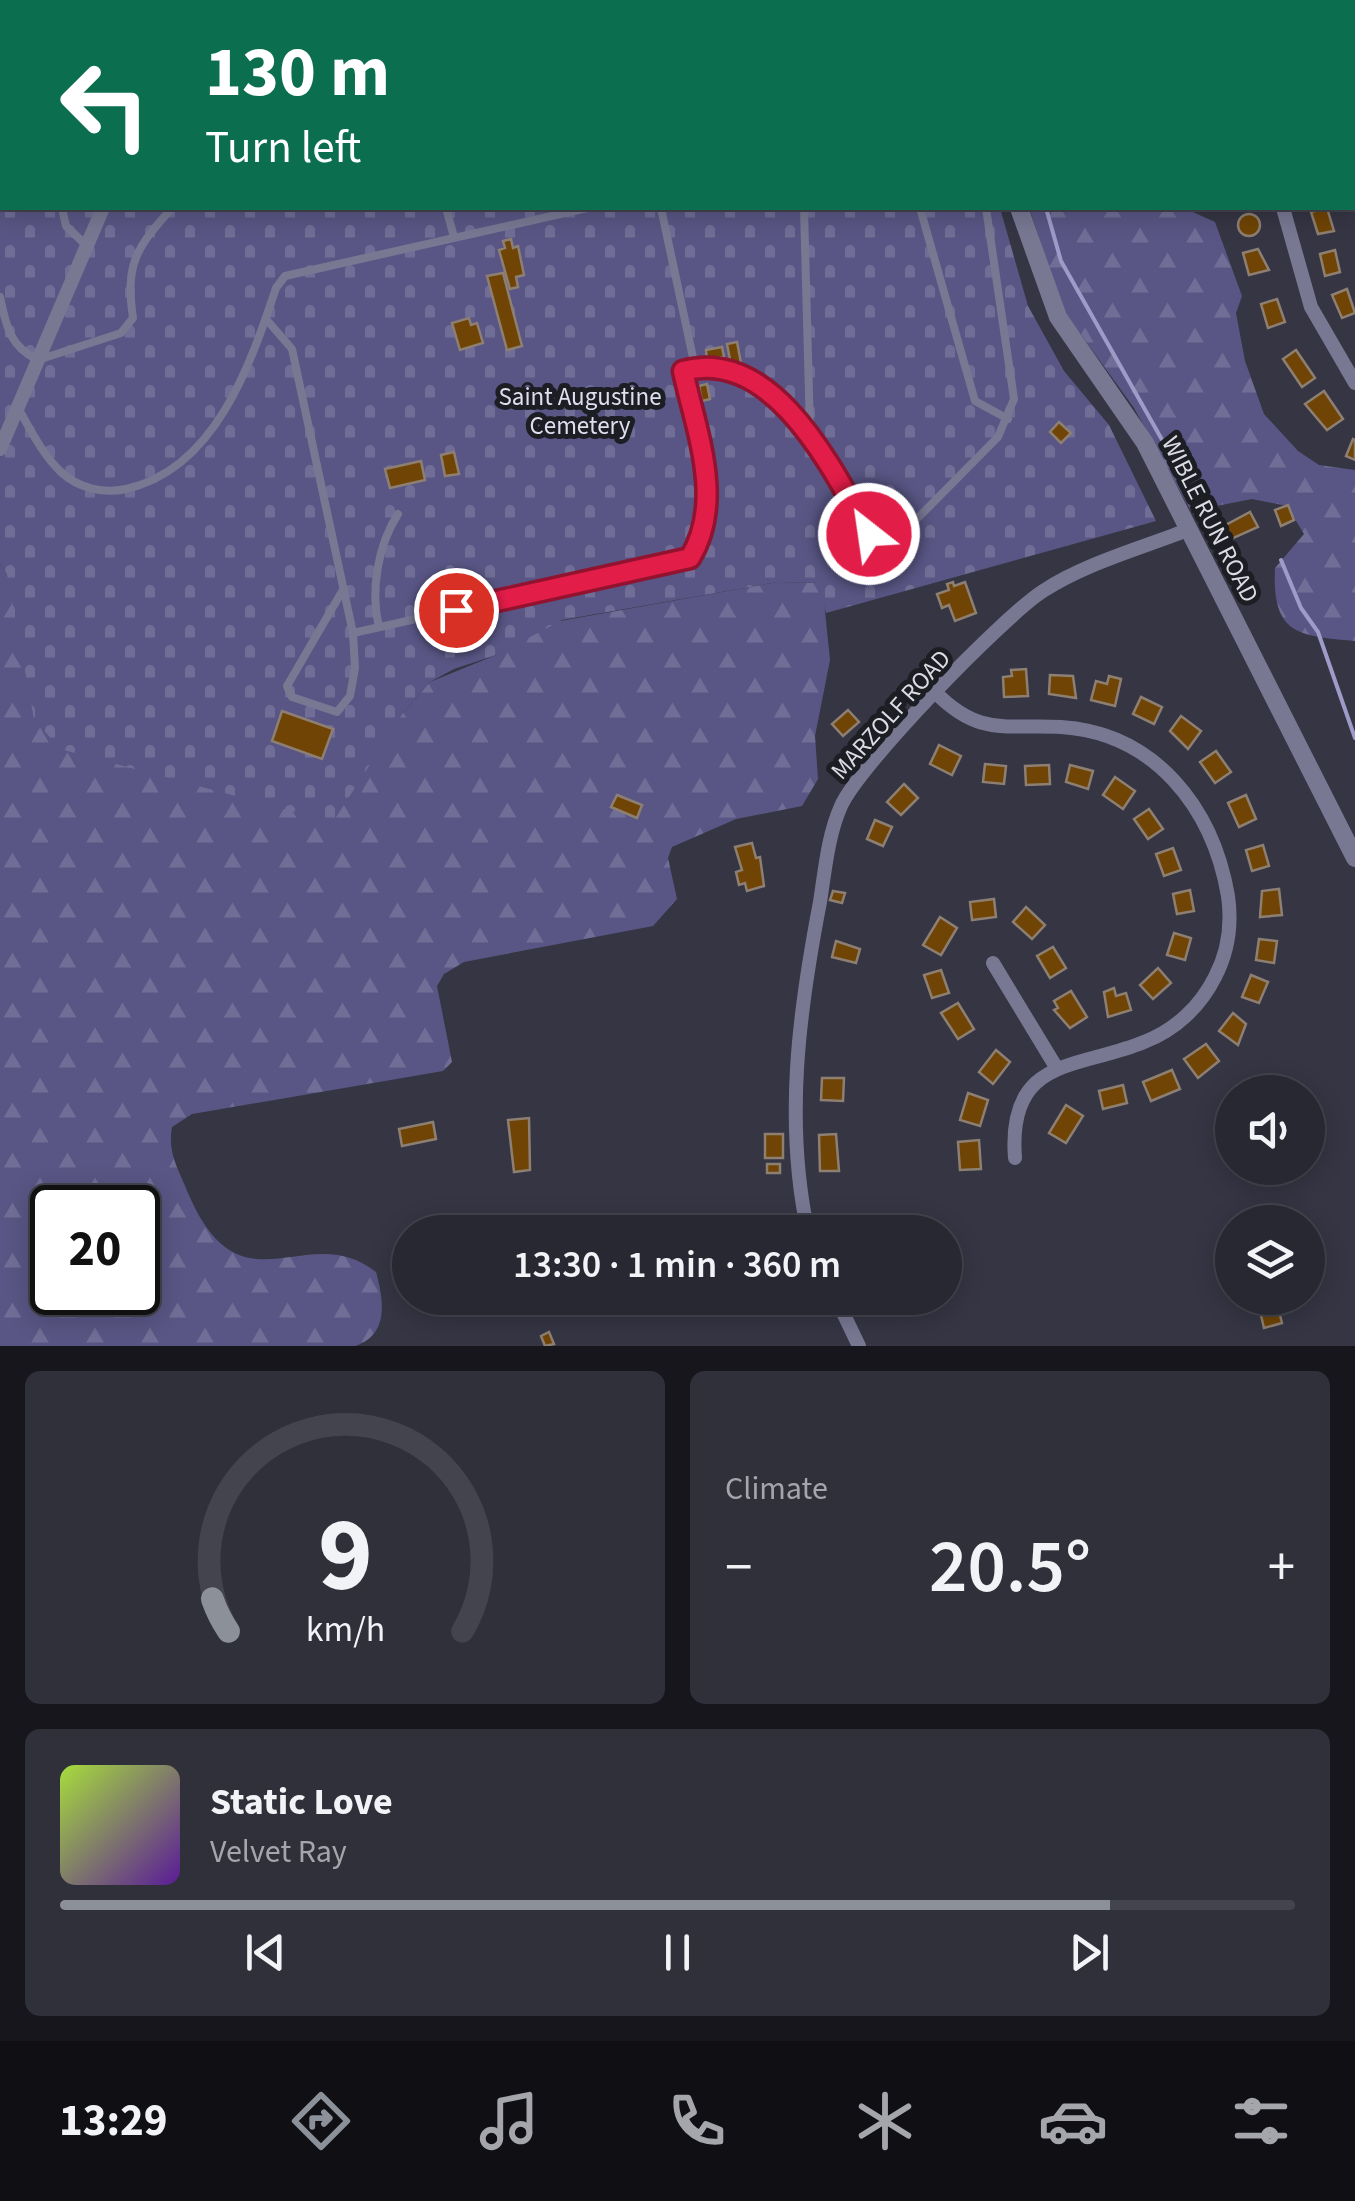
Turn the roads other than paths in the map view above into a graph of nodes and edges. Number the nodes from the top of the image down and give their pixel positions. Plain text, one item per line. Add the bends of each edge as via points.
1 (62, 210) edge
2 (103, 210) edge
3 (170, 210) edge
4 (447, 210) edge
5 (578, 210) edge
6 (660, 210) edge
7 (804, 210) edge
8 (921, 210) edge
9 (986, 210) edge
10 (1020, 210) edge
11 (1284, 210) edge
12 (454, 237) junction
13 (87, 246) junction
14 (0, 297) edge
15 (266, 319) junction
16 (38, 360) junction
17 (696, 368) junction
18 (1355, 383) edge
19 (18, 408) junction
20 (1008, 419) junction
21 (810, 431) junction
22 (0, 449) edge
23 (398, 514) dead end
24 (1190, 530) junction
25 (344, 588) junction
26 (378, 628) junction
27 (353, 633) junction
28 (936, 694) junction
29 (1355, 858) edge
30 (993, 962) dead end
31 (1056, 1067) junction
32 (1015, 1158) dead end
33 (806, 1215) edge
34 (844, 1315) edge
35 (859, 1346) edge

1 - 13 lane via 66,226
2 - 13 street
3 - 16 lane via 134,256 128,276 131,324
4 - 12 lane
5 - 12 lane
6 - 17 lane
7 - 21 lane
8 - 20 lane via 975,401
9 - 20 lane via 1014,398
10 - 24 street, WIBLE RUN ROAD via 1058,317 1127,414
11 - 18 street via 1310,307
12 - 15 lane via 285,276
13 - 16 street
14 - 16 lane via 11,340
15 - 19 lane via 245,378 212,427 161,479 116,491 87,488 45,454
15 - 25 lane via 292,349
16 - 19 street
17 - 21 lane via 752,382
17 - 26 lane via 683,371 708,502 690,558
19 - 22 street
20 - 21 lane via 898,538 882,542 869,534
23 - 26 lane via 378,569
24 - 28 street, MARZOLF ROAD via 1044,590
24 - 29 street, WIBLE RUN ROAD
25 - 27 lane
25 - 27 lane via 287,686 292,697 342,710 356,668
26 - 27 lane
28 - 31 street via 986,726 1065,728 1129,744 1182,788 1213,845 1228,896 1229,932 1206,992 1157,1037
28 - 33 street, MARZOLF ROAD via 849,791 832,838 797,1038
30 - 31 street
31 - 32 street via 1022,1107
34 - 35 street

